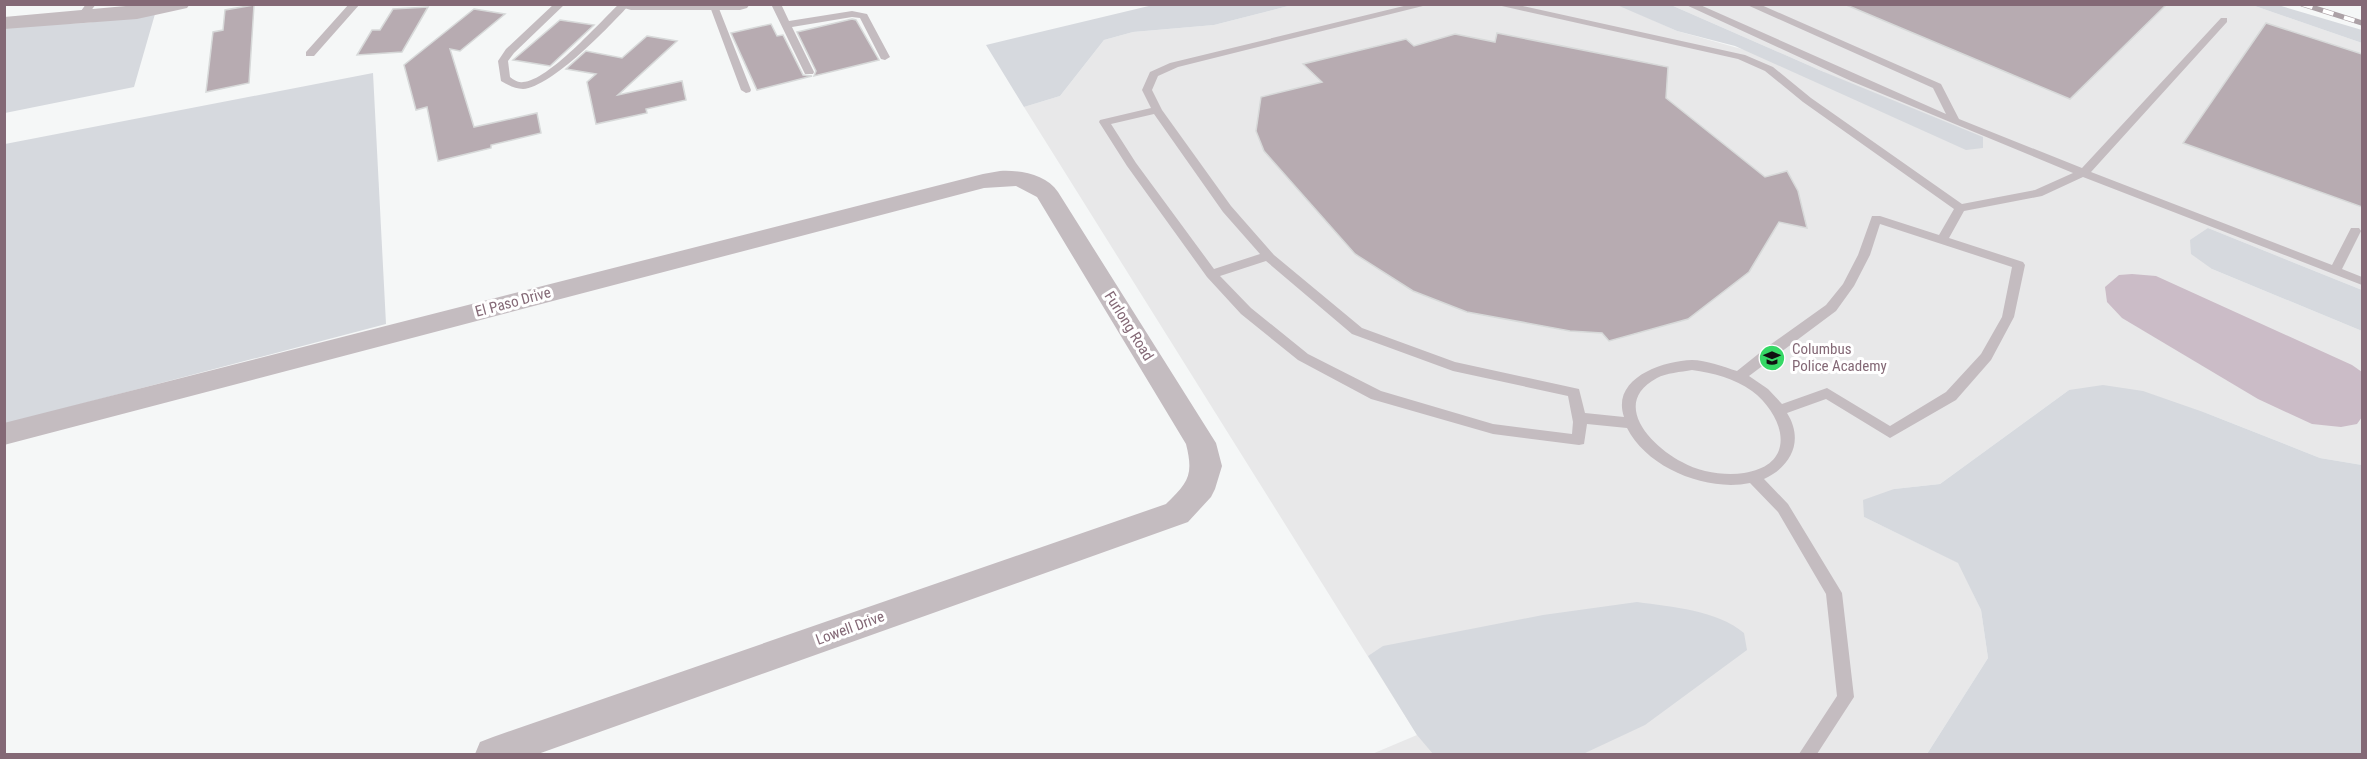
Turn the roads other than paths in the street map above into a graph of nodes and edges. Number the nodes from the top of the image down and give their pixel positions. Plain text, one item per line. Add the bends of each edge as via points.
1 (180, 4) edge
2 (355, 4) edge
3 (560, 4) edge
4 (625, 4) edge
5 (630, 4) edge
6 (740, 4) edge
7 (776, 4) edge
8 (1426, 4) edge
9 (1498, 4) edge
10 (1689, 4) edge
11 (1750, 4) edge
12 (666, 5) edge
13 (713, 6) junction
14 (86, 11) edge
15 (2224, 20) dead end
16 (4, 23) edge
17 (786, 25) junction
18 (310, 54) dead end
19 (885, 57) dead end
20 (809, 72) dead end
21 (746, 90) dead end
22 (1157, 110) junction
23 (1954, 119) junction
24 (2084, 172) junction
25 (1022, 179) joint
26 (1959, 208) junction
27 (2355, 231) dead end
28 (1942, 240) junction
29 (1268, 256) junction
30 (2335, 270) junction
31 (1211, 274) junction
32 (2362, 281) edge
33 (1739, 377) junction
34 (1780, 410) junction
35 (1579, 418) junction
36 (1632, 423) junction
37 (4, 434) edge
38 (1754, 478) junction
39 (1200, 489) joint
40 (493, 754) edge
41 (1807, 754) edge

1 - 14 street via 137,13
2 - 18 lane
3 - 4 lane via 510,51 503,61 505,79 517,86 549,76
5 - 12 street
6 - 13 street
7 - 17 lane
8 - 22 lane via 1174,65 1154,74 1147,90
9 - 26 lane via 1741,57 1769,69
10 - 23 lane via 1781,49
11 - 23 lane via 1937,86
12 - 13 street
13 - 21 lane
14 - 16 street
15 - 24 lane
17 - 19 lane via 852,14 864,16
17 - 20 lane
22 - 29 lane via 1227,209
22 - 31 lane via 1104,122
23 - 24 lane
24 - 26 lane via 2038,193
24 - 30 lane
25 - 37 street, El Paso Drive via 983,181 872,208
25 - 39 street, Furlong Road via 1036,183 1046,192 1201,443 1207,466
26 - 28 lane
27 - 30 lane
28 - 33 lane via 1876,219 1864,255 1831,308
28 - 34 lane via 2019,265 2008,317 1986,357 1951,396 1890,433 1827,393
29 - 31 lane
29 - 35 lane via 1357,331 1453,366 1574,392
30 - 32 lane
31 - 35 lane via 1245,311 1303,357 1376,395 1493,429 1579,440
33 - 34 lane via 1763,392
33 - 36 lane via 1692,365 1650,373 1636,384 1629,399
34 - 38 lane via 1788,426 1790,443 1784,458 1772,470
35 - 36 lane
36 - 38 lane via 1649,449 1672,465 1709,478
38 - 41 lane via 1783,508 1834,592 1846,697
39 - 40 street, Lowell Drive via 1177,513

